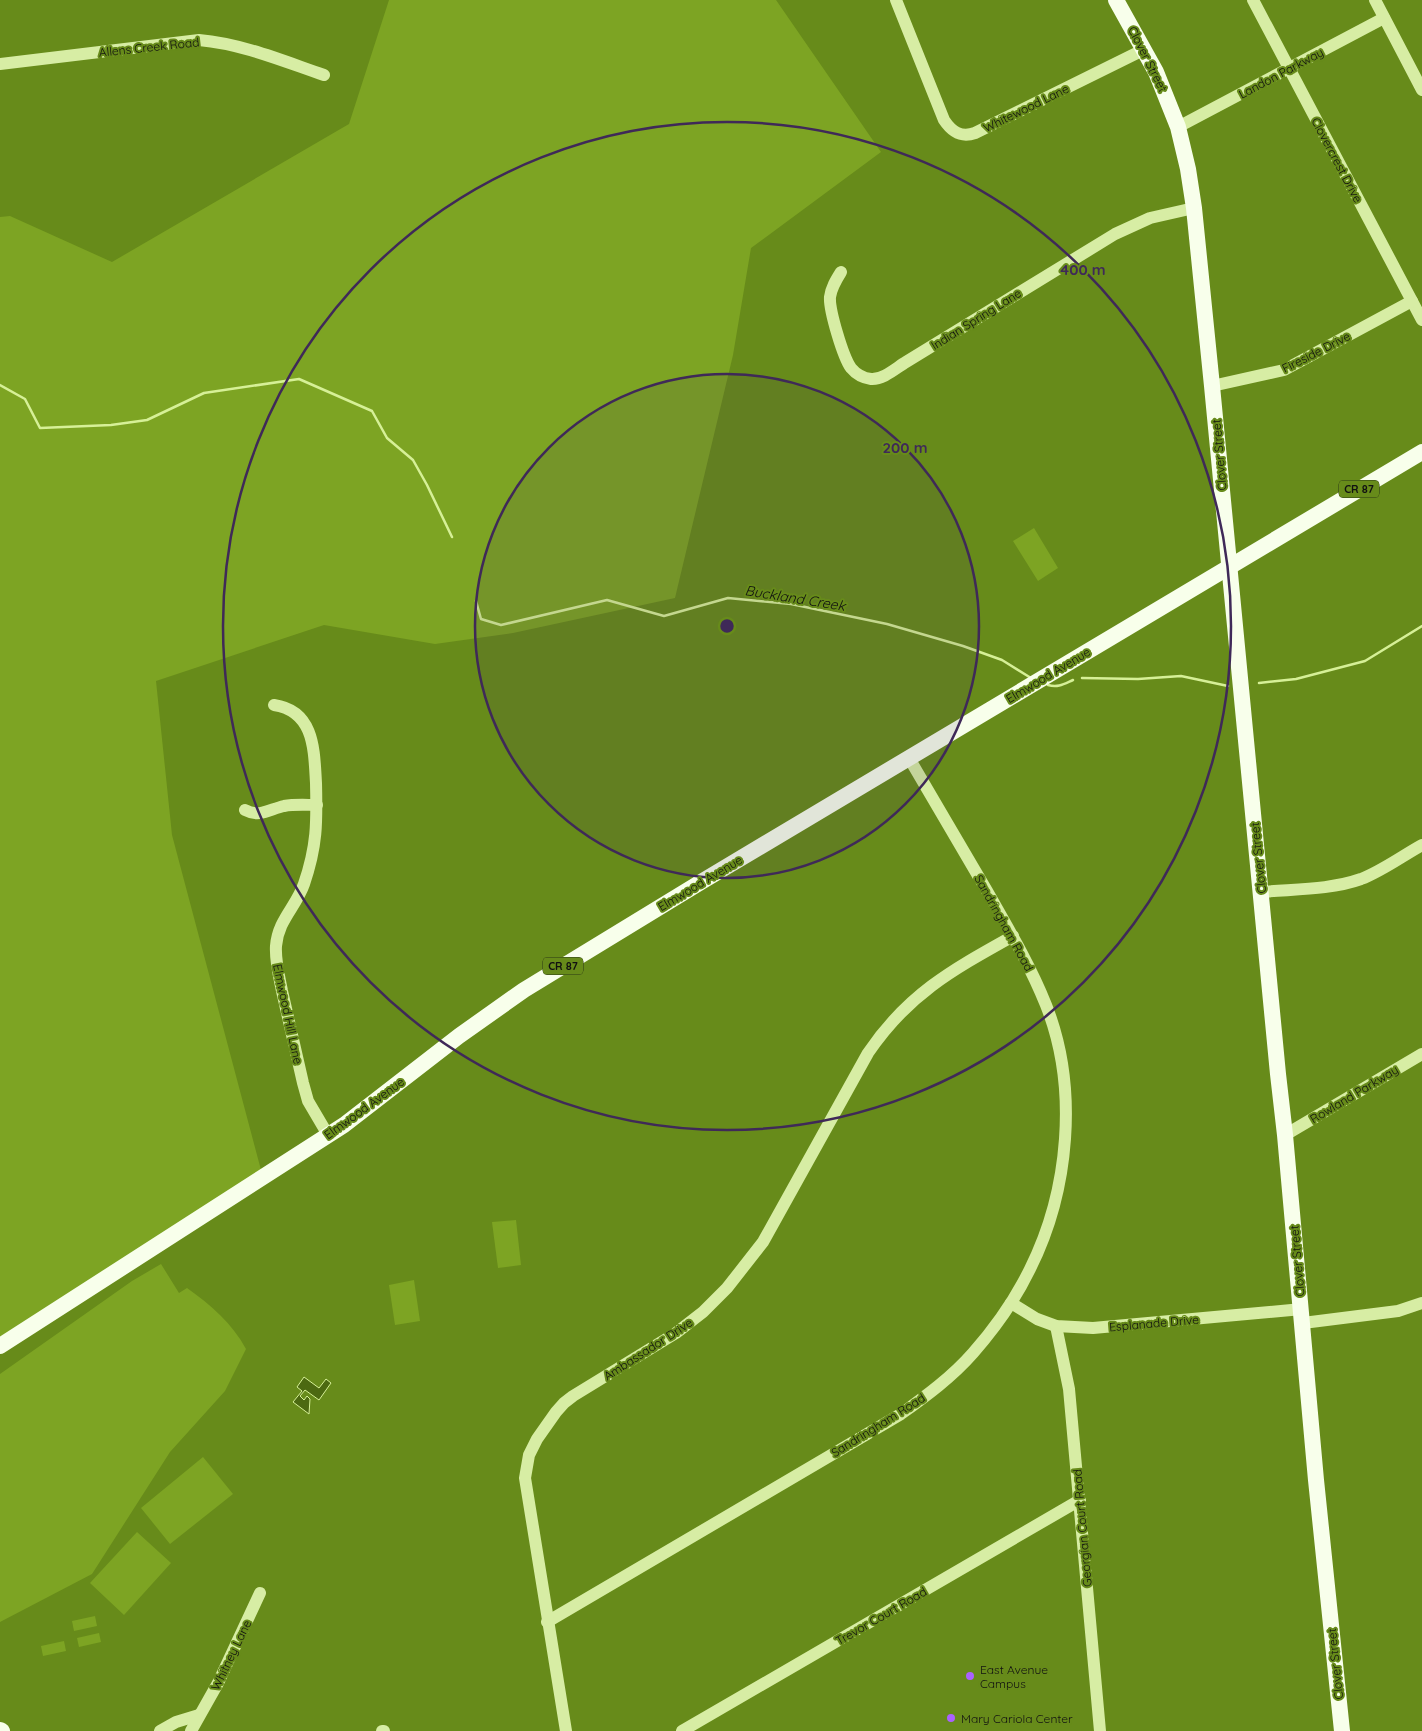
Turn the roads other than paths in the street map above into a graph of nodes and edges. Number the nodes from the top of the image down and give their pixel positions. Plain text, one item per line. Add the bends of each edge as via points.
1 (896, 0) edge
2 (1116, 0) edge
3 (1253, 0) edge
4 (1375, 0) edge
5 (1384, 18) junction
6 (1145, 49) junction
7 (0, 64) edge
8 (1288, 69) junction
9 (324, 75) dead end
10 (1422, 90) edge
11 (1178, 127) junction
12 (1194, 208) junction
13 (841, 272) dead end
14 (1412, 301) junction
15 (1422, 320) edge
16 (1212, 386) junction
17 (1422, 452) edge
18 (1230, 566) junction
19 (274, 705) dead end
20 (909, 758) junction
21 (317, 805) junction
22 (246, 810) dead end
23 (1422, 845) edge
24 (1262, 892) junction
25 (1013, 936) junction
26 (1422, 1054) edge
27 (328, 1135) junction
28 (1286, 1135) junction
29 (1012, 1303) junction
30 (1422, 1303) edge
31 (1302, 1316) junction
32 (1056, 1326) junction
33 (0, 1346) edge
34 (1080, 1500) junction
35 (260, 1593) dead end
36 (547, 1622) junction
37 (199, 1715) junction
38 (160, 1731) edge
39 (191, 1731) edge
40 (566, 1731) edge
41 (682, 1731) edge
42 (1100, 1731) edge
43 (1342, 1731) edge

1 - 6 street, Whitewood Lane via 944,120 954,132 962,135 981,131
2 - 6 main road, Clover Street
3 - 8 street, Clovercrest Drive
4 - 5 street
5 - 8 street, Landon Parkway
5 - 10 street
6 - 11 main road, Clover Street
7 - 9 street, Allens Creek Road via 200,40 243,47
8 - 11 street, Landon Parkway
8 - 14 street, Clovercrest Drive
11 - 12 main road, Clover Street
12 - 13 street, Indian Spring Lane via 1150,218 1115,234 876,378 858,374 844,354 830,304
12 - 16 main road, Clover Street
14 - 15 street, Clovercrest Drive
14 - 16 street, Fireside Drive via 1284,370
16 - 18 main road, Clover Street
17 - 18 main road, Elmwood Avenue / CR 87
18 - 20 main road, Elmwood Avenue / CR 87
18 - 24 main road, Clover Street
19 - 21 street, Elmwood Hill Lane via 295,713 310,734
20 - 25 street, Sandringham Road
20 - 27 main road, Elmwood Avenue / CR 87 via 524,990
21 - 22 street via 284,806 254,814
21 - 27 street, Elmwood Hill Lane via 310,865 303,887 284,917 276,947 279,976 306,1092
23 - 24 street via 1350,883
24 - 28 main road, Clover Street
25 - 29 street, Sandringham Road via 1046,1005 1052,1025 1063,1078 1066,1117 1051,1215 1030,1270
25 - 36 street, Ambassador Drive via 946,975 888,1025 868,1053 763,1242 716,1299 669,1338 573,1396 544,1427 529,1455 525,1478
26 - 28 street, Rowland Parkway
27 - 33 main road, Elmwood Avenue / CR 87
28 - 31 main road, Clover Street
29 - 32 street, Esplanade Drive via 1037,1319
29 - 36 street, Sandringham Road via 972,1354 942,1383 901,1414
30 - 31 street, Esplanade Drive via 1398,1311
31 - 32 street, Esplanade Drive via 1093,1328
31 - 43 main road, Clover Street
32 - 34 street, Georgian Court Road via 1069,1389
34 - 41 street, Trevor Court Road
34 - 42 street, Georgian Court Road
35 - 37 street, Whitney Lane via 218,1683
36 - 40 street, Ambassador Drive
37 - 38 street
37 - 39 street, Whitney Lane

